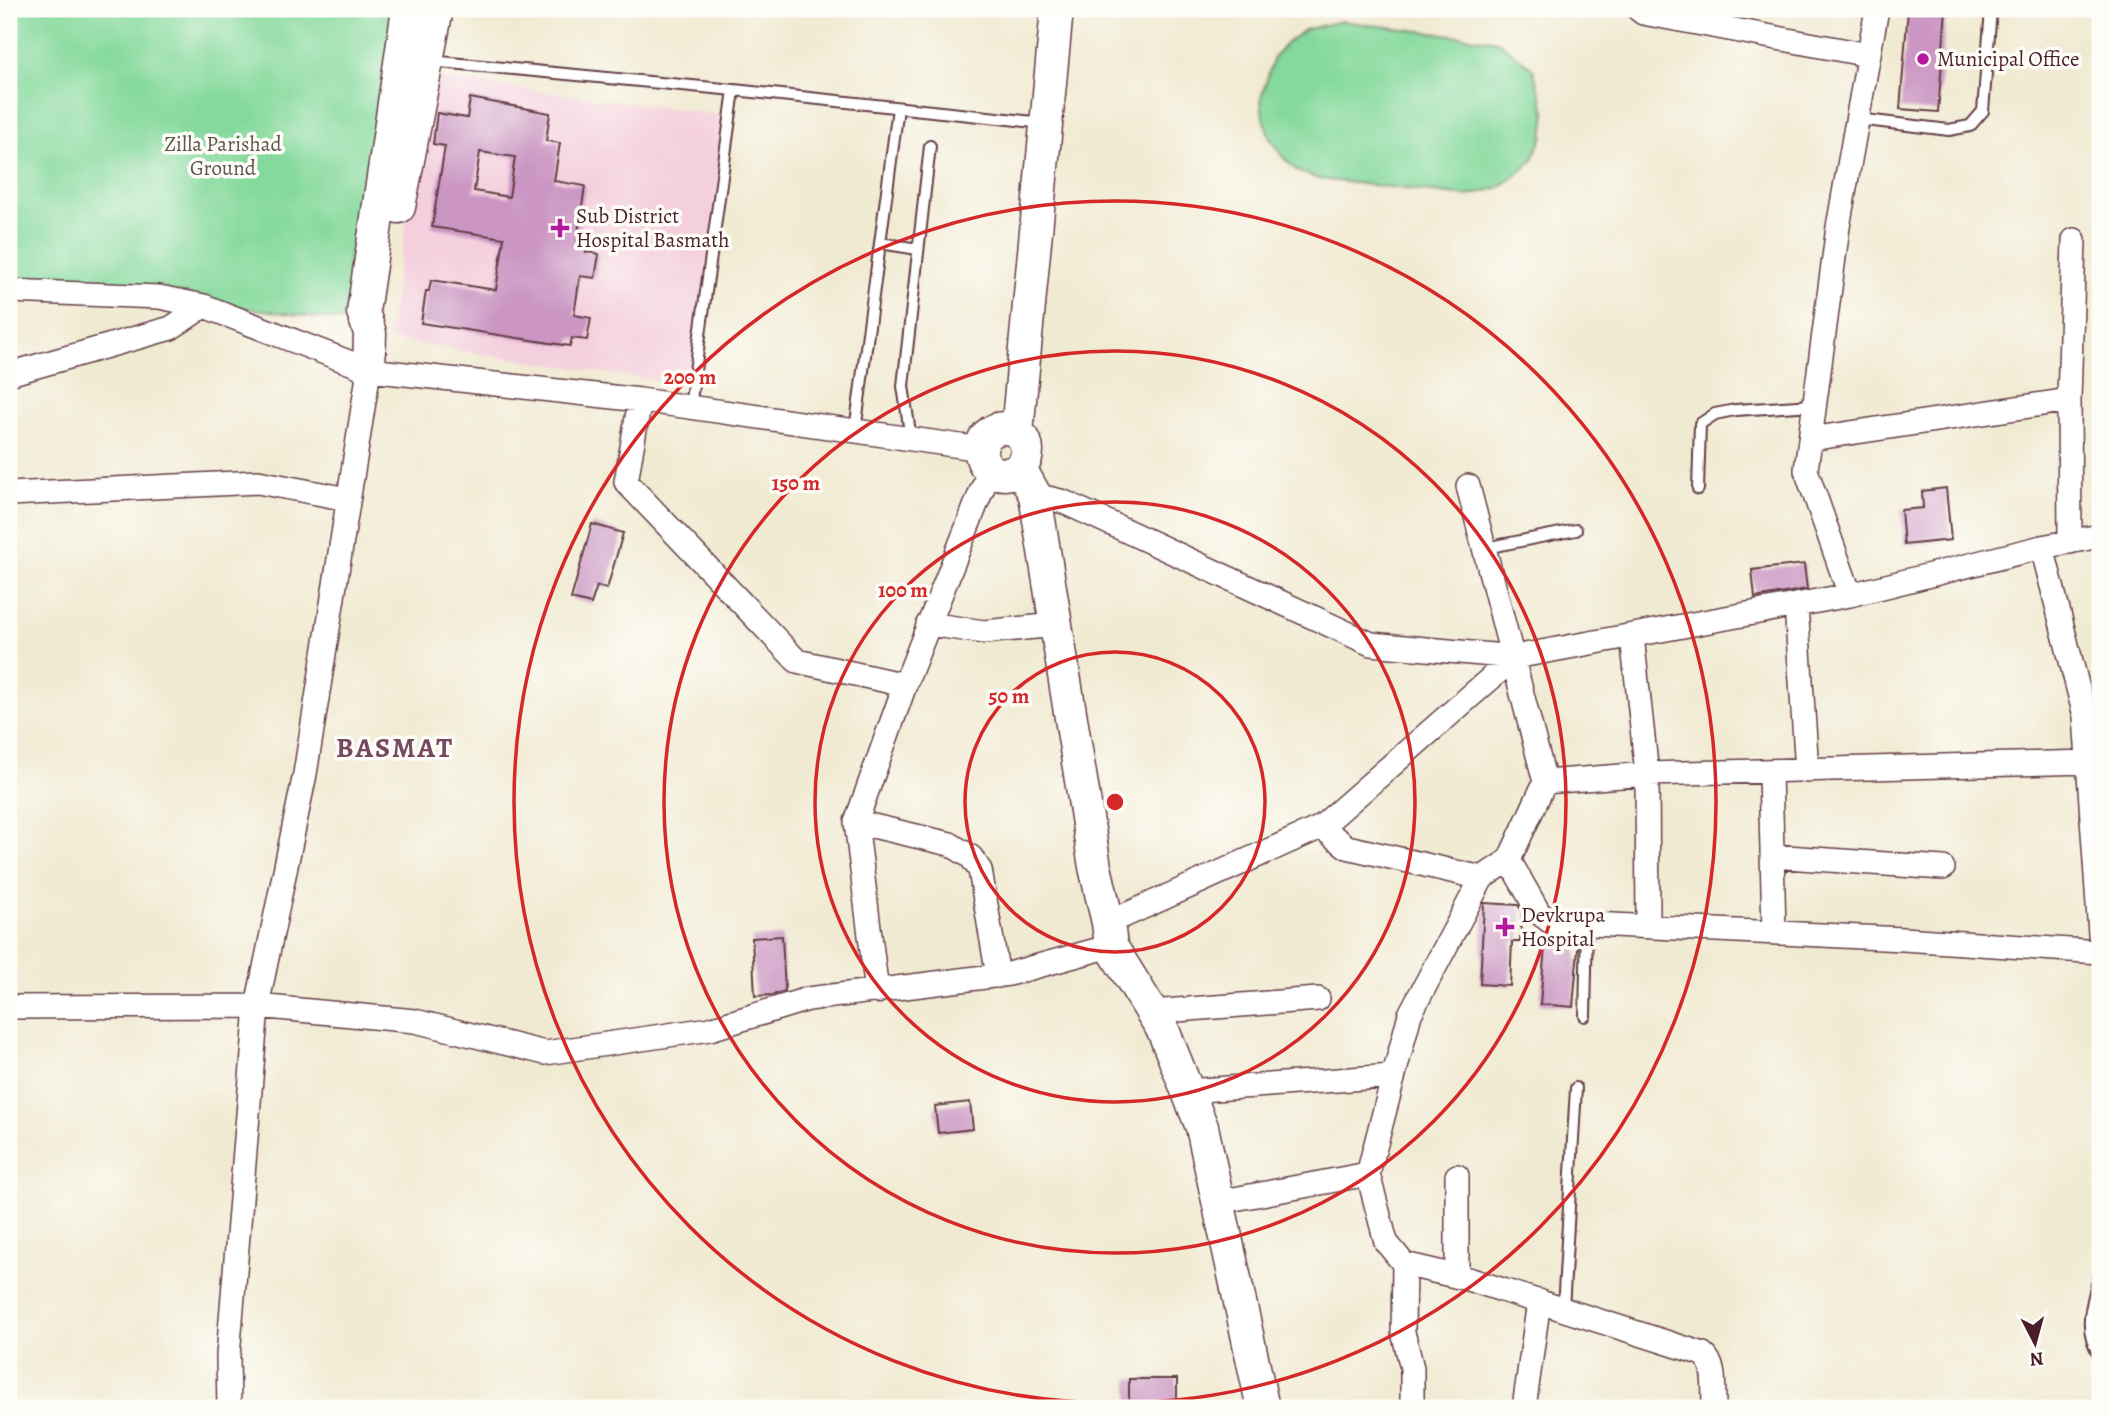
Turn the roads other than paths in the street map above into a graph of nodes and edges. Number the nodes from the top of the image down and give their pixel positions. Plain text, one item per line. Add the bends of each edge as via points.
1 (408, 9) edge
2 (437, 9) edge
3 (1057, 9) edge
4 (1638, 9) edge
5 (1877, 9) edge
6 (1991, 9) edge
7 (1869, 55) junction
8 (427, 61) junction
9 (734, 90) junction
10 (898, 108) junction
11 (1857, 119) junction
12 (1046, 123) junction
13 (930, 146) dead end
14 (2074, 240) dead end
15 (880, 243) junction
16 (918, 249) junction
17 (9, 291) edge
18 (204, 306) junction
19 (370, 333) junction
20 (369, 370) junction
21 (9, 374) edge
22 (640, 400) junction
23 (2069, 400) junction
24 (1814, 405) junction
25 (690, 407) junction
26 (855, 431) junction
27 (911, 439) junction
28 (1810, 439) junction
29 (1006, 470) junction
30 (1468, 486) dead end
31 (1698, 489) dead end
32 (9, 494) edge
33 (348, 499) junction
34 (1576, 530) dead end
35 (2100, 536) edge
36 (2070, 542) junction
37 (2042, 547) junction
38 (1485, 548) junction
39 (1850, 596) junction
40 (1796, 606) junction
41 (929, 624) junction
42 (1056, 625) junction
43 (1632, 636) junction
44 (1515, 657) junction
45 (905, 685) junction
46 (2093, 714) edge
47 (2087, 762) junction
48 (1770, 771) junction
49 (1807, 771) junction
50 (1647, 774) junction
51 (1545, 782) junction
52 (856, 822) junction
53 (1321, 827) junction
54 (1772, 856) junction
55 (1508, 860) junction
56 (1943, 868) dead end
57 (1482, 878) junction
58 (1587, 923) junction
59 (1648, 926) junction
60 (1774, 932) junction
61 (1109, 934) junction
62 (2100, 934) edge
63 (2100, 952) edge
64 (999, 976) junction
65 (877, 992) junction
66 (1318, 999) dead end
67 (257, 1006) junction
68 (9, 1007) edge
69 (1152, 1012) junction
70 (1585, 1016) dead end
71 (1392, 1076) junction
72 (1576, 1088) dead end
73 (1187, 1091) junction
74 (1368, 1174) junction
75 (1457, 1177) dead end
76 (1218, 1202) junction
77 (1404, 1264) junction
78 (2100, 1272) edge
79 (1457, 1276) junction
80 (1539, 1301) junction
81 (1563, 1309) junction
82 (2100, 1356) edge
83 (229, 1408) edge
84 (1263, 1408) edge
85 (1412, 1408) edge
86 (1524, 1408) edge
87 (1714, 1408) edge

1 - 19 main road via 363,312
2 - 8 main road
3 - 12 main road
4 - 7 street
5 - 7 street
6 - 11 lane via 1983,111 1970,126 1949,130
7 - 11 street
8 - 9 lane
8 - 19 main road via 379,313
9 - 10 lane
9 - 25 lane
10 - 12 lane
10 - 15 lane
11 - 24 street
12 - 29 main road via 1017,432 1027,445 1025,461
13 - 16 lane
14 - 23 street
15 - 16 lane
15 - 26 lane
16 - 27 lane via 903,386
17 - 18 street via 159,297
18 - 20 street
18 - 21 street via 172,328
19 - 20 main road
20 - 22 street
20 - 33 street
22 - 25 street
22 - 45 street via 626,482 797,661
23 - 28 street
23 - 36 street
24 - 28 street
24 - 31 lane via 1735,410 1715,414 1700,424
25 - 26 street
26 - 27 street
27 - 29 street
28 - 39 street via 1806,470
29 - 41 street
29 - 42 main road
29 - 44 street via 1064,502 1371,645
30 - 38 street
32 - 33 street via 258,482
33 - 67 street via 306,774
34 - 38 lane
35 - 36 street
36 - 37 street
37 - 39 street
37 - 46 street
38 - 44 street
39 - 40 street
40 - 43 street
40 - 49 street
41 - 42 street via 984,632
41 - 45 street
42 - 61 main road
43 - 44 street
43 - 50 street
44 - 51 street
44 - 53 street
45 - 52 street
46 - 47 street
47 - 49 street
47 - 62 street
48 - 49 street
48 - 50 street
48 - 54 street
50 - 51 street
50 - 59 street
51 - 55 street
52 - 64 street via 950,844 971,857 980,870
52 - 65 street
53 - 57 street via 1348,847
53 - 61 street
54 - 56 street
54 - 60 street
55 - 57 street
55 - 58 street via 1545,919
57 - 71 street via 1410,1014
58 - 59 street
58 - 70 lane
59 - 60 street
60 - 63 street
61 - 64 street
61 - 69 main road
64 - 65 street
65 - 67 street via 808,999 710,1029 545,1053 415,1021
66 - 69 street
67 - 68 street
67 - 83 street via 228,1356
69 - 73 main road
71 - 73 street
71 - 74 street
72 - 81 lane
73 - 76 main road via 1202,1127
74 - 76 street
74 - 77 street via 1386,1242
75 - 79 street
76 - 84 main road
77 - 79 street
77 - 85 street via 1403,1332 1412,1367
78 - 82 lane via 2088,1327
79 - 80 street
80 - 81 street
80 - 86 street
81 - 87 street via 1703,1354 1712,1366

